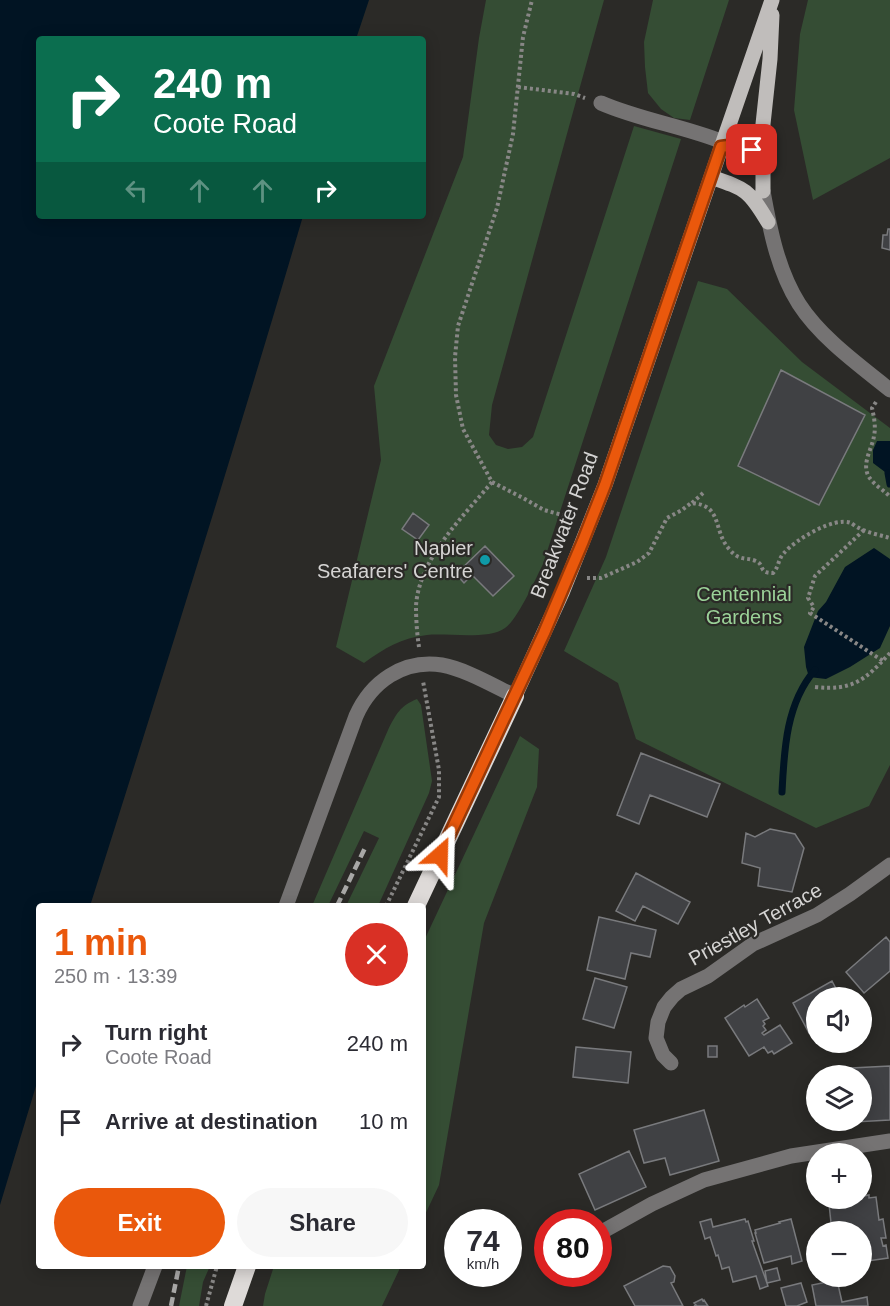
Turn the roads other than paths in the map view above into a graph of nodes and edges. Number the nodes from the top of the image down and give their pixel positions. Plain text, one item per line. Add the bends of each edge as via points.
1 (772, 0) edge
2 (601, 103) road end
3 (722, 144) junction
4 (763, 168) junction
5 (711, 177) junction
6 (763, 191) joint
7 (768, 222) junction
8 (889, 389) edge
9 (515, 696) junction
10 (890, 865) edge
11 (287, 903) edge
12 (417, 903) edge
13 (671, 1064) dead end
14 (890, 1142) edge
15 (612, 1226) edge
16 (154, 1269) edge
17 (246, 1269) edge
18 (140, 1306) edge
19 (233, 1306) edge

1 - 3 main road, Breakwater Road
1 - 4 main road
2 - 3 street via 702,134
3 - 4 main road via 752,150
3 - 5 main road, Breakwater Road
4 - 6 main road
5 - 7 main road via 745,190
5 - 9 main road, Breakwater Road via 591,523
6 - 7 street
7 - 8 street via 778,260 799,304 825,335
9 - 11 street via 442,665 402,669 370,691 360,707
9 - 12 highway, Breakwater Road
10 - 13 street, Priestley Terrace via 817,915 753,945 672,997 658,1022 656,1038
14 - 15 street via 791,1156 704,1180
16 - 18 street
17 - 19 highway

